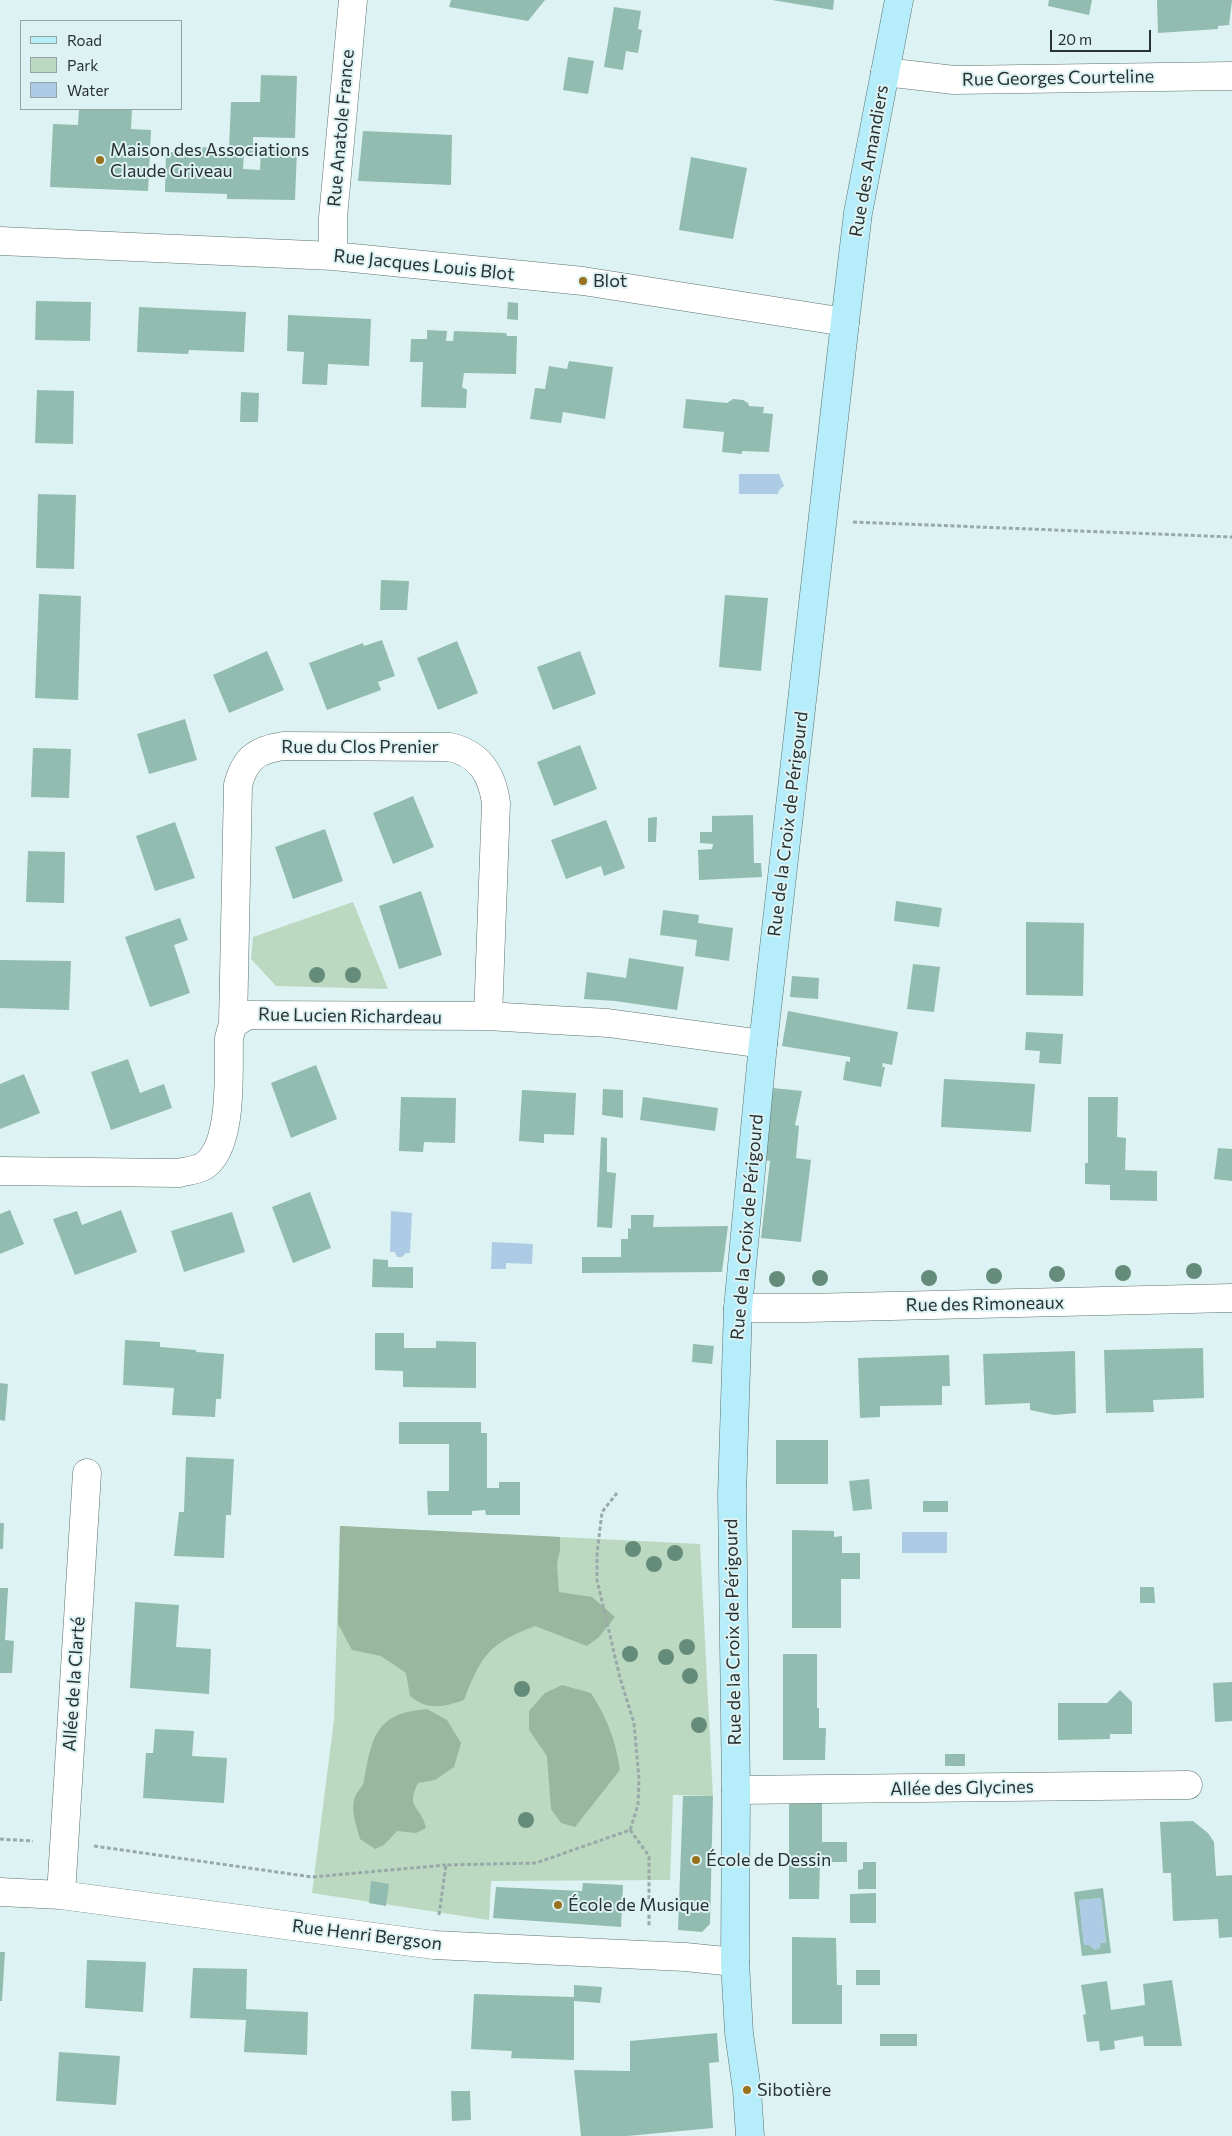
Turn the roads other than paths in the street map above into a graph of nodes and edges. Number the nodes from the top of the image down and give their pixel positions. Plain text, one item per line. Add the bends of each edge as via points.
1 (353, 0) edge
2 (898, 0) edge
3 (885, 72) junction
4 (1232, 76) edge
5 (0, 241) edge
6 (333, 256) junction
7 (845, 322) junction
8 (488, 1016) junction
9 (234, 1024) junction
10 (763, 1044) junction
11 (0, 1171) edge
12 (1232, 1298) edge
13 (738, 1308) junction
14 (87, 1474) dead end
15 (1188, 1785) dead end
16 (736, 1790) junction
17 (0, 1892) edge
18 (61, 1895) junction
19 (735, 1962) junction
20 (750, 2136) edge

1 - 6 street, Rue Anatole France via 333,218
2 - 3 street, Rue des Amandiers
3 - 4 street, Rue Georges Courteline via 954,80
3 - 7 street, Rue des Amandiers via 858,213
5 - 6 street, Rue Jacques Louis Blot
6 - 7 street, Rue Jacques Louis Blot via 583,281
7 - 10 street, Rue de la Croix de Périgourd
8 - 9 street, Rue Lucien Richardeau via 248,1015
8 - 9 street, Rue du Clos Prenier via 496,803 487,772 473,757 450,747 283,746 264,749 251,758 242,770 238,784
8 - 10 street, Rue Lucien Richardeau via 608,1023
9 - 11 street, Rue Lucien Richardeau via 229,1038 226,1126 218,1150 204,1166 179,1173
10 - 13 street, Rue de la Croix de Périgourd
12 - 13 street, Rue des Rimoneaux
13 - 16 street, Rue de la Croix de Périgourd via 732,1494
14 - 18 street, Allée de la Clarté
15 - 16 street, Allée des Glycines
16 - 19 street, Rue de la Croix de Périgourd
17 - 18 street, Rue Henri Bergson
18 - 19 street, Rue Henri Bergson via 434,1945
19 - 20 street, Rue de la Croix de Périgourd

